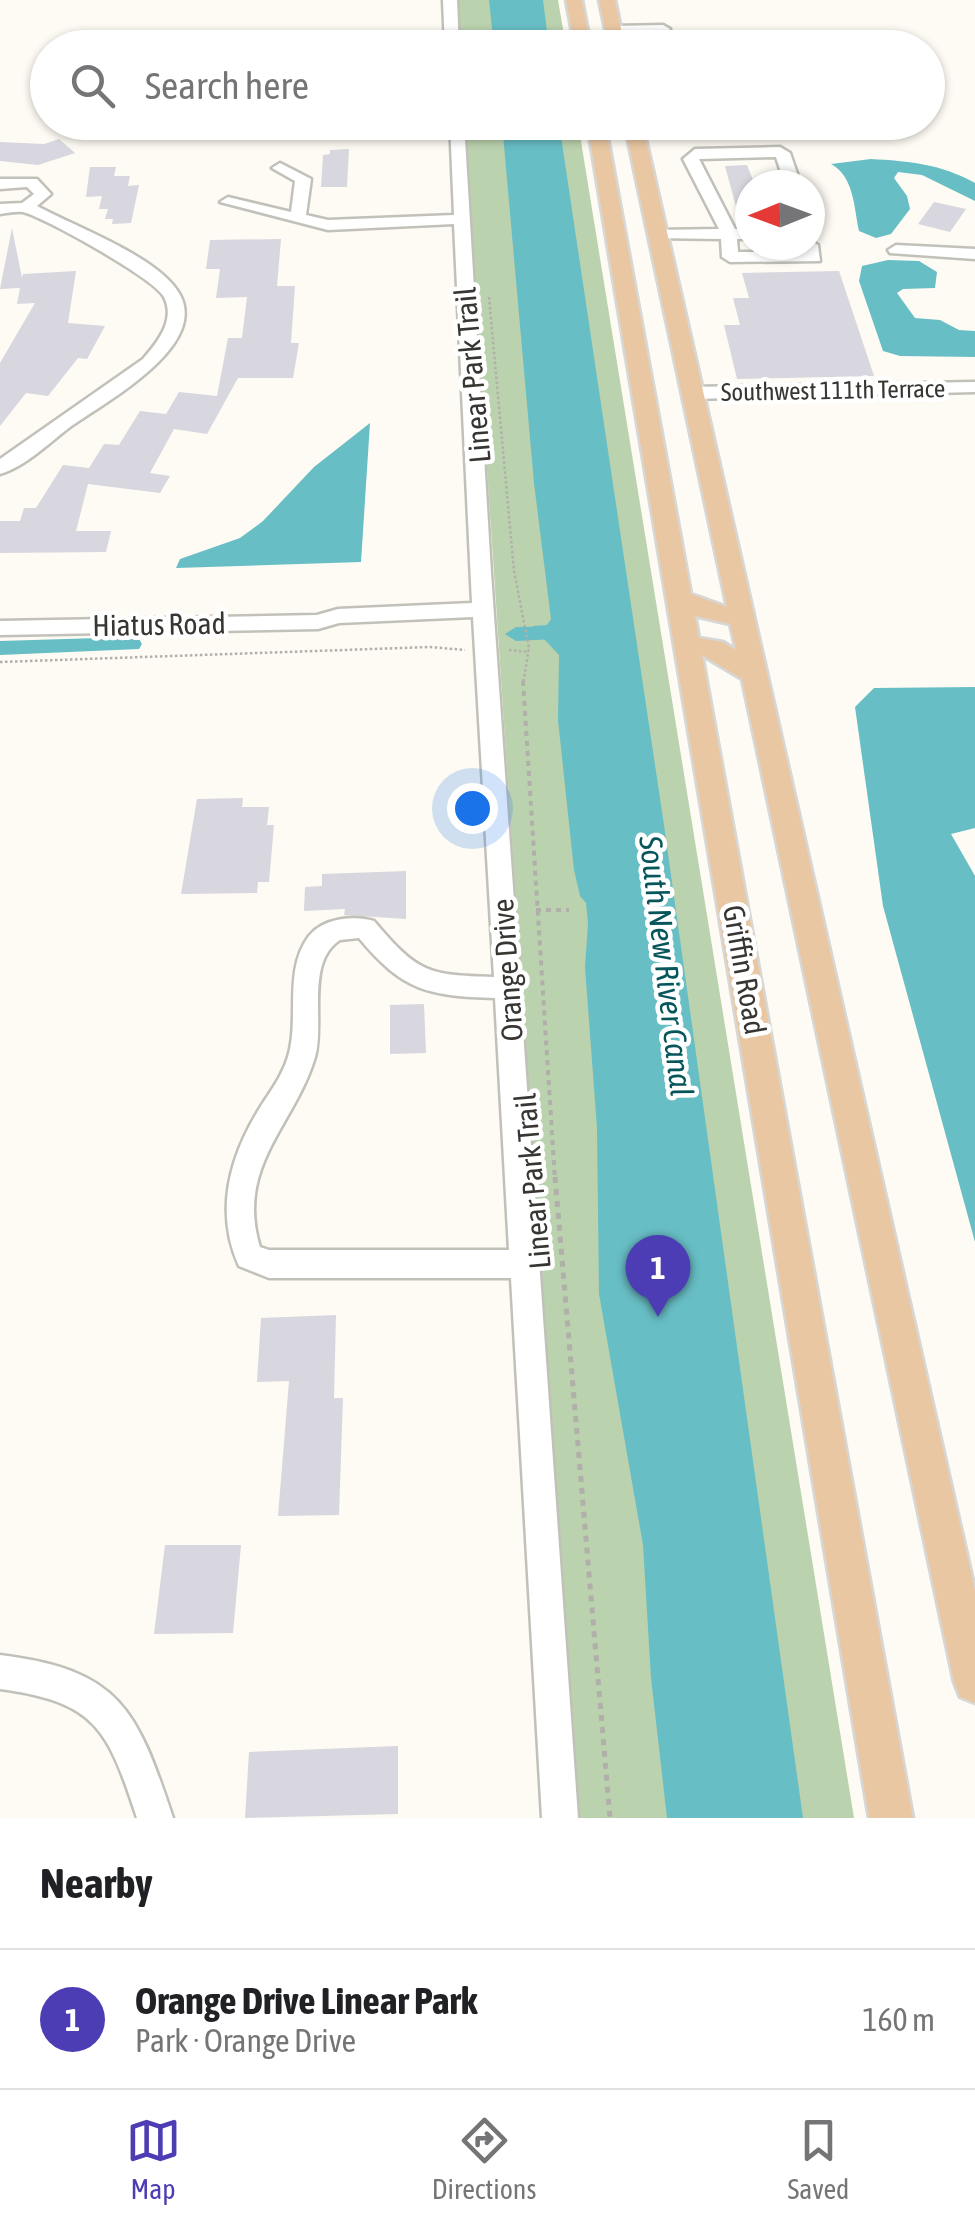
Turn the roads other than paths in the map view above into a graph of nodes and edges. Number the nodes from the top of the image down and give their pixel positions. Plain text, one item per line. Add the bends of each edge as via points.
1 (450, 0) edge
2 (574, 0) edge
3 (607, 0) edge
4 (663, 29) dead end
5 (451, 30) edge
6 (579, 30) edge
7 (613, 30) edge
8 (658, 30) edge
9 (458, 140) edge
10 (599, 140) edge
11 (637, 140) edge
12 (280, 168) dead end
13 (789, 170) edge
14 (0, 184) edge
15 (228, 202) dead end
16 (26, 207) junction
17 (0, 209) edge
18 (298, 216) junction
19 (463, 220) junction
20 (729, 234) junction
21 (735, 234) edge
22 (657, 235) junction
23 (896, 250) dead end
24 (974, 252) edge
25 (735, 258) edge
26 (975, 387) edge
27 (691, 392) junction
28 (0, 468) edge
29 (680, 599) junction
30 (740, 617) junction
31 (484, 619) junction
32 (0, 628) edge
33 (688, 645) junction
34 (753, 674) junction
35 (510, 988) junction
36 (527, 1264) junction
37 (0, 1672) edge
38 (975, 1682) edge
39 (155, 1818) edge
40 (560, 1818) edge
41 (891, 1818) edge

1 - 5 street
2 - 6 main road
3 - 7 main road
4 - 8 street
9 - 19 street, Orange Drive
10 - 29 main road, Griffin Road
11 - 22 main road
12 - 18 street via 302,179
13 - 20 street via 780,152 691,158
14 - 16 street via 38,185 40,199
15 - 18 street
16 - 17 street
16 - 28 street via 162,284 172,295 174,328 148,363
18 - 19 street via 328,225
19 - 31 street, Orange Drive
20 - 21 street
20 - 22 street
20 - 25 street
22 - 27 main road
23 - 24 street
26 - 27 street, Southwest 111th Terrace
27 - 30 main road
29 - 30 main road
29 - 33 main road, Griffin Road
30 - 34 main road
31 - 32 street, Hiatus Road via 340,629 318,622
31 - 35 street, Orange Drive
33 - 34 main road via 714,648
33 - 41 main road, Griffin Road
34 - 38 main road
35 - 36 street, Orange Drive
35 - 36 street via 435,986 404,974 364,928 338,928 317,943 298,1071 258,1137 239,1236 249,1256 269,1264
36 - 40 street, Orange Drive
37 - 39 street via 44,1678 97,1701 134,1756

